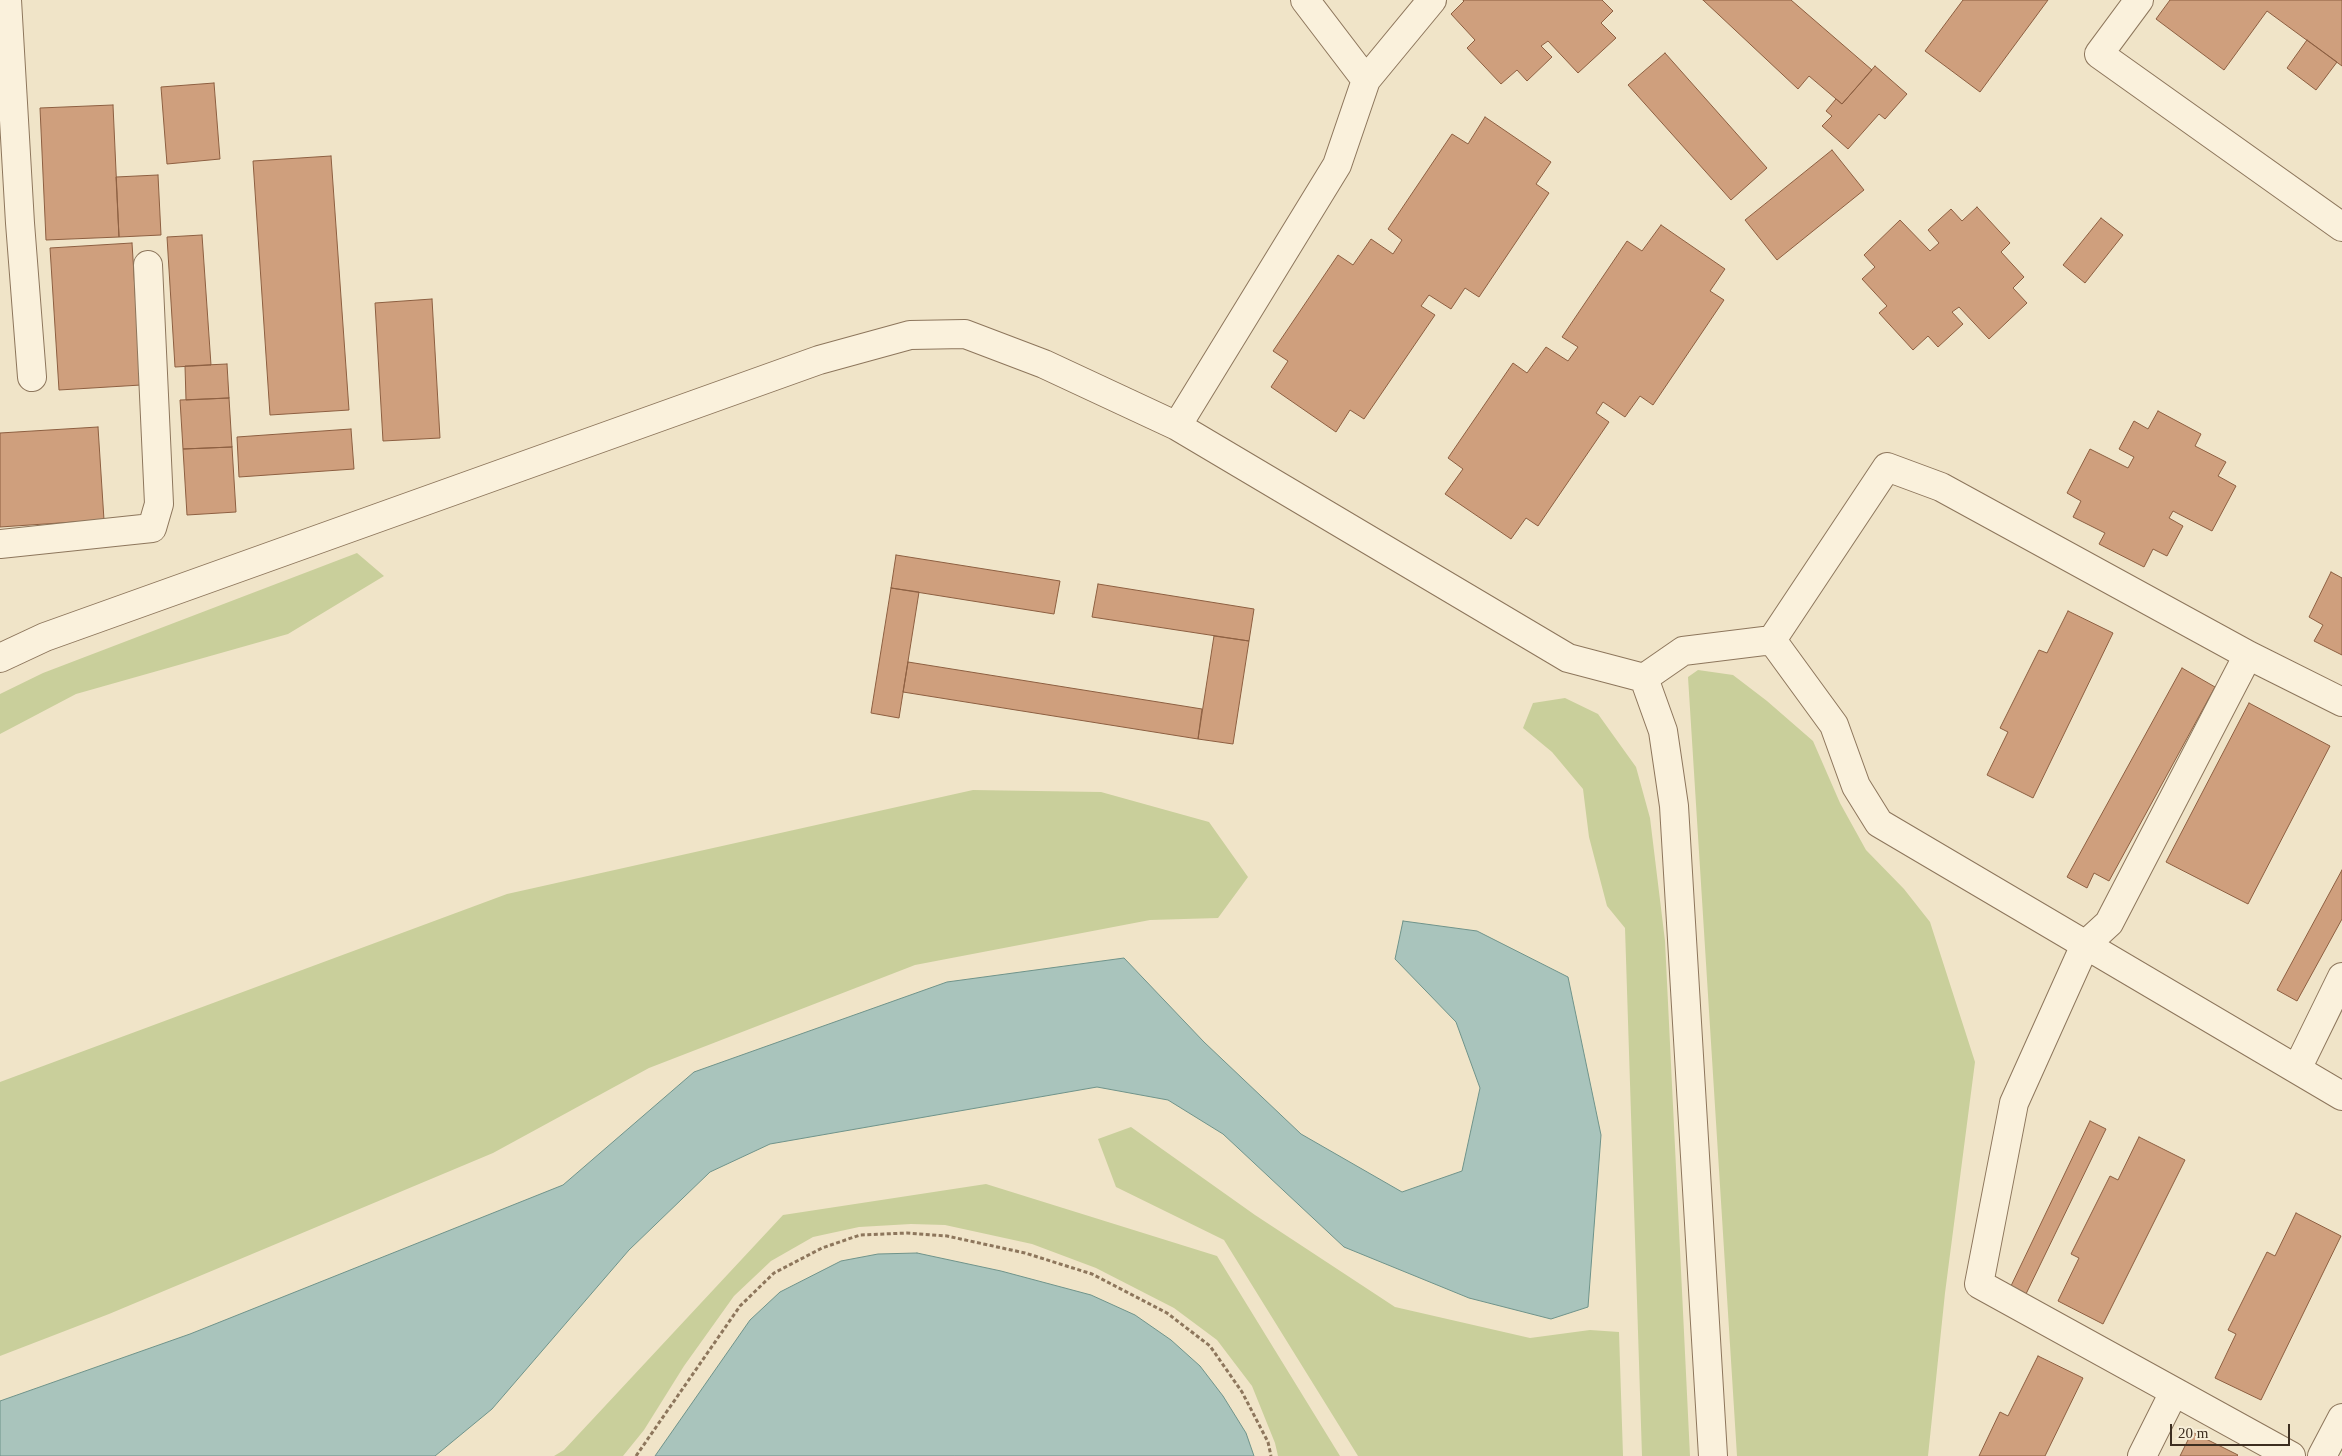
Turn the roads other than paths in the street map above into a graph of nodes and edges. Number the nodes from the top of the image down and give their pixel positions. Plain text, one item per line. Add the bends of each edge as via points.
1 (7, 0) edge
2 (1305, 0) edge
3 (1432, 0) edge
4 (2139, 0) edge
5 (1366, 80) junction
6 (2342, 227) edge
7 (148, 265) dead end
8 (32, 377) dead end
9 (1177, 426) junction
10 (0, 544) edge
11 (1772, 640) junction
12 (2248, 655) junction
13 (0, 658) edge
14 (1644, 678) junction
15 (2342, 702) edge
16 (2085, 945) junction
17 (2342, 977) edge
18 (2297, 1069) junction
19 (2342, 1096) edge
20 (2174, 1392) junction
21 (2342, 1418) edge
22 (1713, 1456) edge
23 (2142, 1456) edge
24 (2290, 1456) edge
25 (2322, 1456) edge

1 - 8 street
2 - 5 street
3 - 5 street
4 - 6 street via 2099,54
5 - 9 street via 1337,165
7 - 10 street via 159,504 152,528
9 - 13 street via 1044,364 965,334 910,335 819,360 45,636
9 - 14 street via 1568,658
11 - 12 street via 1887,467 1941,487
11 - 14 street via 1683,651
11 - 16 street via 1834,725 1856,786 1879,823
12 - 15 street
12 - 16 street via 2109,923
14 - 22 street via 1663,731 1674,806
16 - 18 street
16 - 20 street via 2014,1104 1979,1284
17 - 18 street
18 - 19 street
20 - 23 street
20 - 24 street
21 - 25 street

